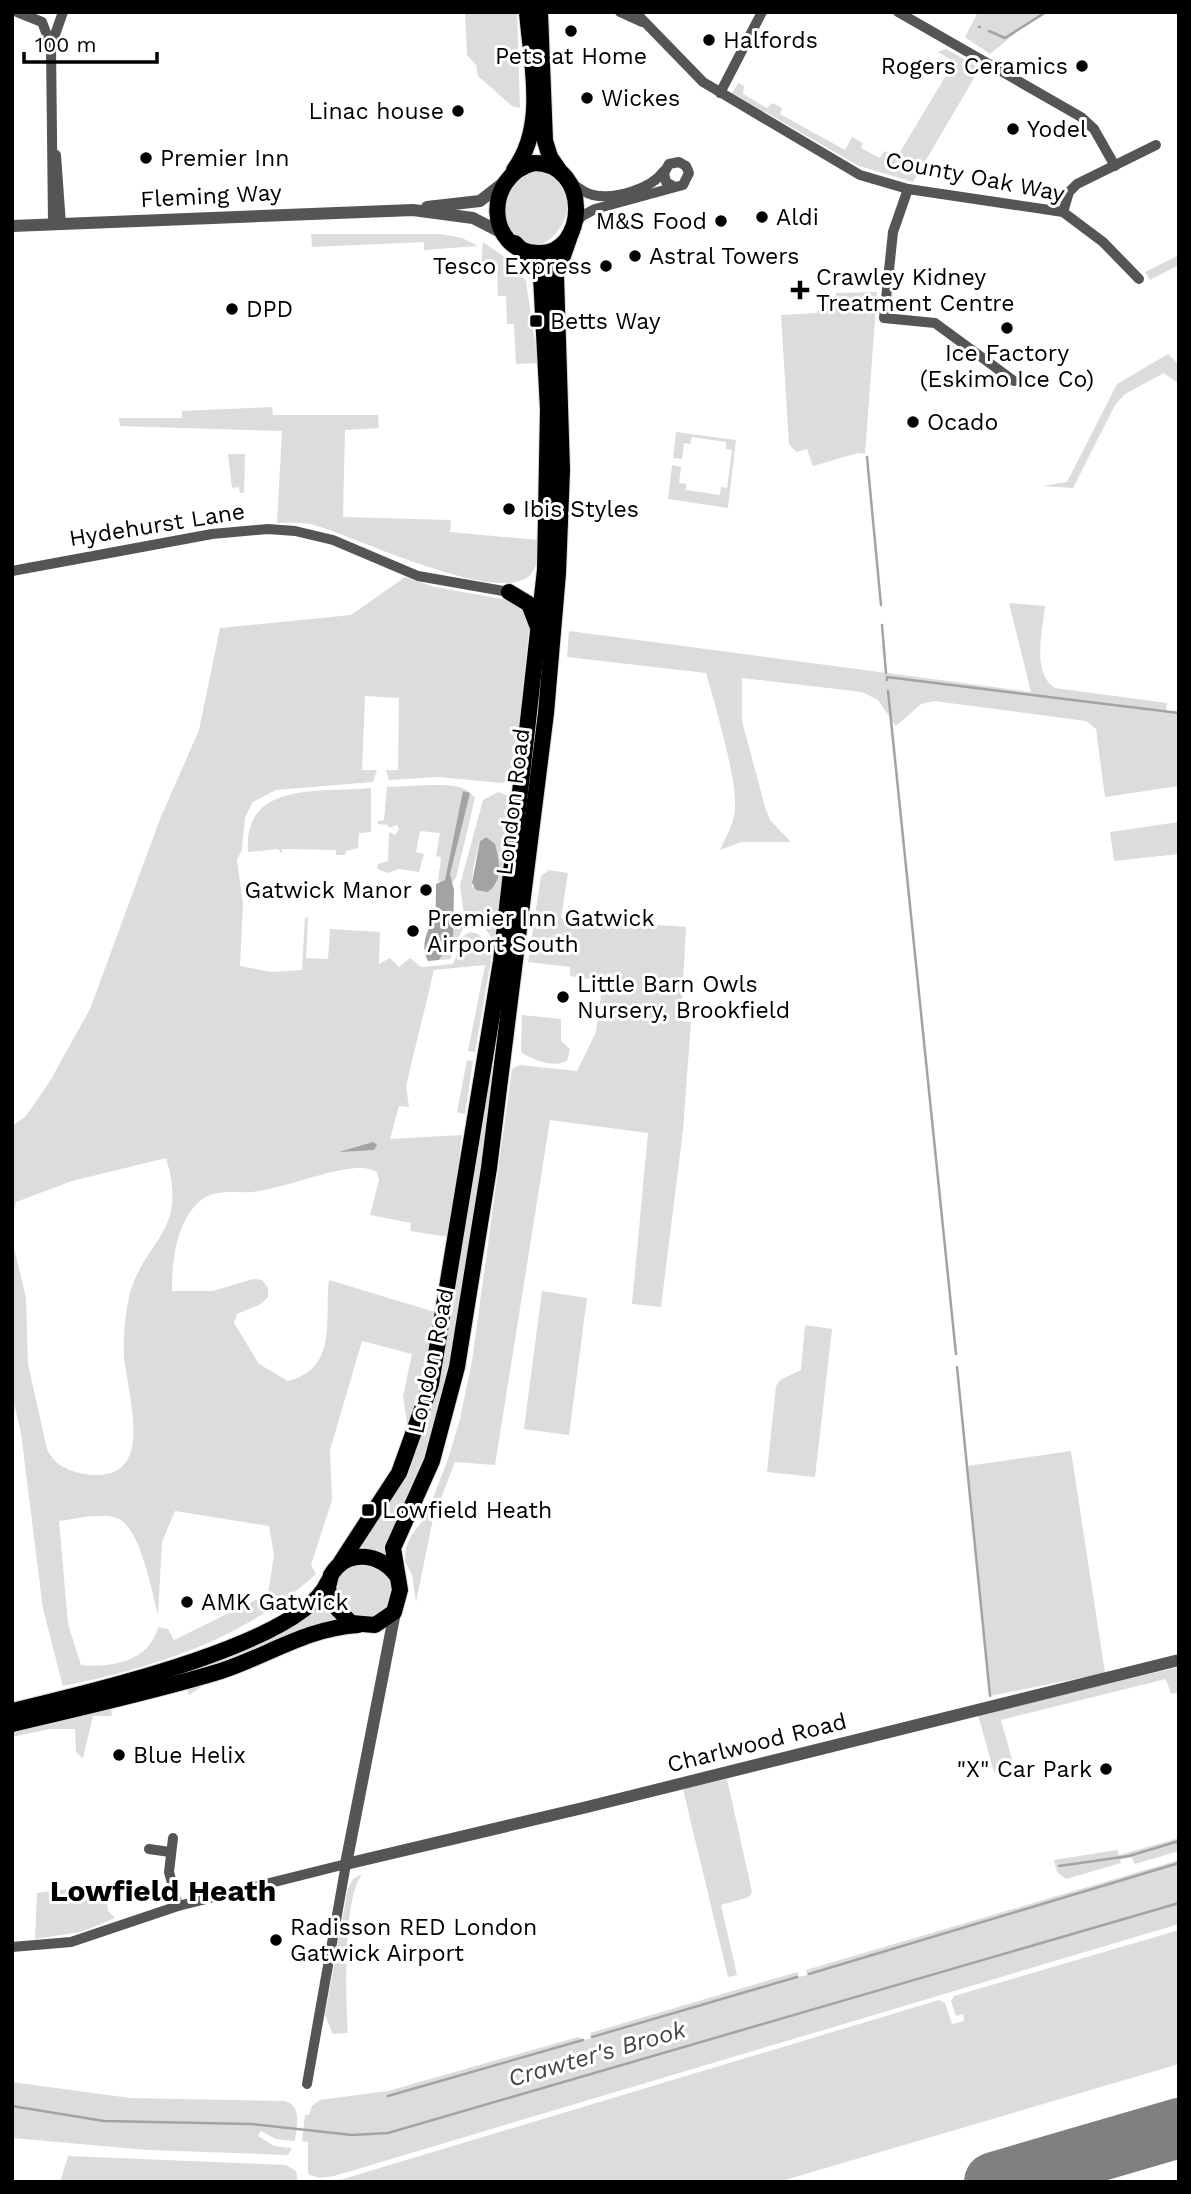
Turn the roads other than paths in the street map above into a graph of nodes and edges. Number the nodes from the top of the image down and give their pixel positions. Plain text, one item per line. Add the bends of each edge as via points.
1 (17, 12) edge
2 (527, 12) edge
3 (540, 12) edge
4 (620, 12) edge
5 (635, 12) edge
6 (762, 12) edge
7 (898, 12) edge
8 (63, 16) edge
9 (40, 17) edge
10 (644, 24) junction
11 (51, 46) junction
12 (720, 93) junction
13 (1156, 145) dead end
14 (1115, 166) junction
15 (664, 170) junction
16 (509, 177) junction
17 (565, 177) junction
18 (675, 187) junction
19 (908, 190) junction
20 (412, 210) junction
21 (1063, 212) junction
22 (57, 224) junction
23 (12, 226) edge
24 (572, 229) junction
25 (512, 241) junction
26 (1135, 275) dead end
27 (884, 318) junction
28 (882, 332) dead end
29 (1014, 381) dead end
30 (545, 570) junction
31 (12, 571) edge
32 (509, 592) junction
33 (537, 656) junction
34 (339, 1564) junction
35 (397, 1576) junction
36 (329, 1579) junction
37 (396, 1607) junction
38 (359, 1626) junction
39 (384, 1656) junction
40 (1179, 1660) edge
41 (12, 1711) edge
42 (12, 1724) edge
43 (173, 1838) dead end
44 (149, 1849) dead end
45 (170, 1852) junction
46 (346, 1864) junction
47 (178, 1906) junction
48 (12, 1947) edge
49 (307, 2084) dead end

1 - 9 street
2 - 16 main road via 534,121 527,149
3 - 17 main road via 545,141
4 - 10 street
5 - 10 street, County Oak Way
6 - 12 street
7 - 14 street via 1084,119
8 - 9 street via 49,25
8 - 11 street
9 - 11 street
10 - 12 street, County Oak Way via 699,79
11 - 22 street via 53,142 59,166
12 - 19 street, County Oak Way via 860,175
13 - 14 street
14 - 21 street via 1074,186
15 - 17 street via 646,186 605,196 586,193
15 - 18 street via 666,181
15 - 18 street via 674,162 686,166 687,181
16 - 17 main road via 537,163
16 - 20 street, Fleming Way via 480,201
16 - 25 main road via 499,192 496,211
17 - 24 main road via 577,200
18 - 24 street via 592,210
19 - 21 street, County Oak Way
19 - 27 street via 893,232
20 - 22 street, Fleming Way
20 - 25 street, Fleming Way via 473,218
21 - 26 street, County Oak Way via 1100,239
22 - 23 street, Fleming Way
24 - 25 main road via 547,252 530,252
24 - 35 main road, London Road via 555,276 562,470 553,643 507,1033 453,1387 432,1461 393,1548
25 - 30 main road, London Road via 537,266 542,285 548,410
27 - 28 street
27 - 29 street via 935,323
30 - 32 main road via 532,587
30 - 33 main road, London Road
31 - 32 street, Hydehurst Lane via 212,534 268,529 333,540 418,576
32 - 33 main road via 524,599 534,612
33 - 34 main road, London Road via 501,961 435,1367 399,1473
34 - 35 main road via 370,1556
34 - 36 main road
35 - 37 main road
36 - 38 main road via 328,1594 334,1608
36 - 41 main road via 320,1597 301,1611 200,1660 111,1688
37 - 38 main road via 383,1622
37 - 39 street
38 - 39 street via 380,1639
38 - 42 main road via 313,1633 224,1670
39 - 46 street
40 - 46 street, Charlwood Road
43 - 45 street
44 - 45 street
45 - 47 street
46 - 47 street
46 - 49 street
47 - 48 street via 71,1942

